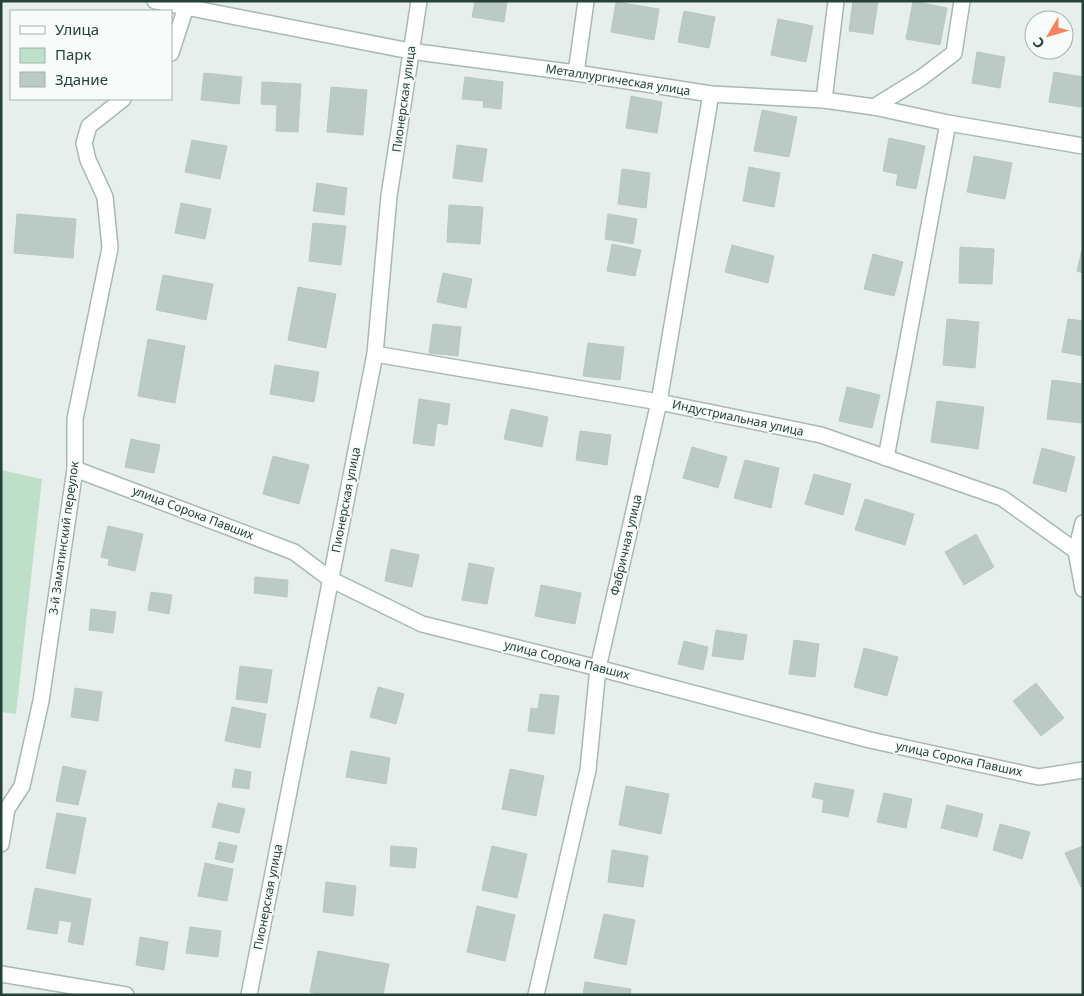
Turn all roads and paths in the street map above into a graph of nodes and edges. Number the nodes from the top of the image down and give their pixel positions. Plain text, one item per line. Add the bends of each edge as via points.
1 (155, 1) edge
2 (419, 1) edge
3 (586, 1) edge
4 (836, 1) edge
5 (962, 1) edge
6 (186, 8) junction
7 (172, 50) edge
8 (410, 51) junction
9 (576, 73) junction
10 (711, 94) junction
11 (122, 100) edge
12 (824, 100) junction
13 (874, 106) junction
14 (948, 123) junction
15 (1083, 146) edge
16 (375, 354) junction
17 (659, 402) junction
18 (886, 458) junction
19 (75, 469) junction
20 (1083, 523) edge
21 (1076, 551) junction
22 (330, 579) junction
23 (1083, 589) edge
24 (598, 668) junction
25 (1083, 770) edge
26 (1, 844) edge
27 (1, 974) edge
28 (126, 995) edge
29 (249, 995) edge
30 (536, 995) edge

1 - 6 street, Металлургическая улица
2 - 8 street, Пионерская улица
3 - 9 street
4 - 12 street
5 - 13 street via 954,53
6 - 7 street
6 - 8 street, Металлургическая улица
8 - 9 street, Металлургическая улица
8 - 16 street, Пионерская улица via 389,196
9 - 10 street, Металлургическая улица
10 - 12 street, Металлургическая улица
10 - 17 street, Фабричная улица
11 - 19 street, 3-й Заматинский переулок via 89,126 84,143 105,197 110,248 75,419
12 - 13 street, Металлургическая улица
13 - 14 street, Металлургическая улица
14 - 15 street, Металлургическая улица
14 - 18 street
16 - 17 street, Индустриальная улица
16 - 22 street, Пионерская улица
17 - 18 street, Индустриальная улица via 820,435
17 - 24 street, Фабричная улица
18 - 21 street, Индустриальная улица via 1002,498
19 - 22 street, улица Сорока Павших via 294,552
19 - 26 street, 3-й Заматинский переулок via 41,701 22,786 7,809
20 - 21 street
21 - 23 street
22 - 24 street, улица Сорока Павших via 422,624
22 - 29 street, Пионерская улица
24 - 25 street, улица Сорока Павших via 870,740 1039,776
24 - 30 street, Фабричная улица via 588,770
27 - 28 street

